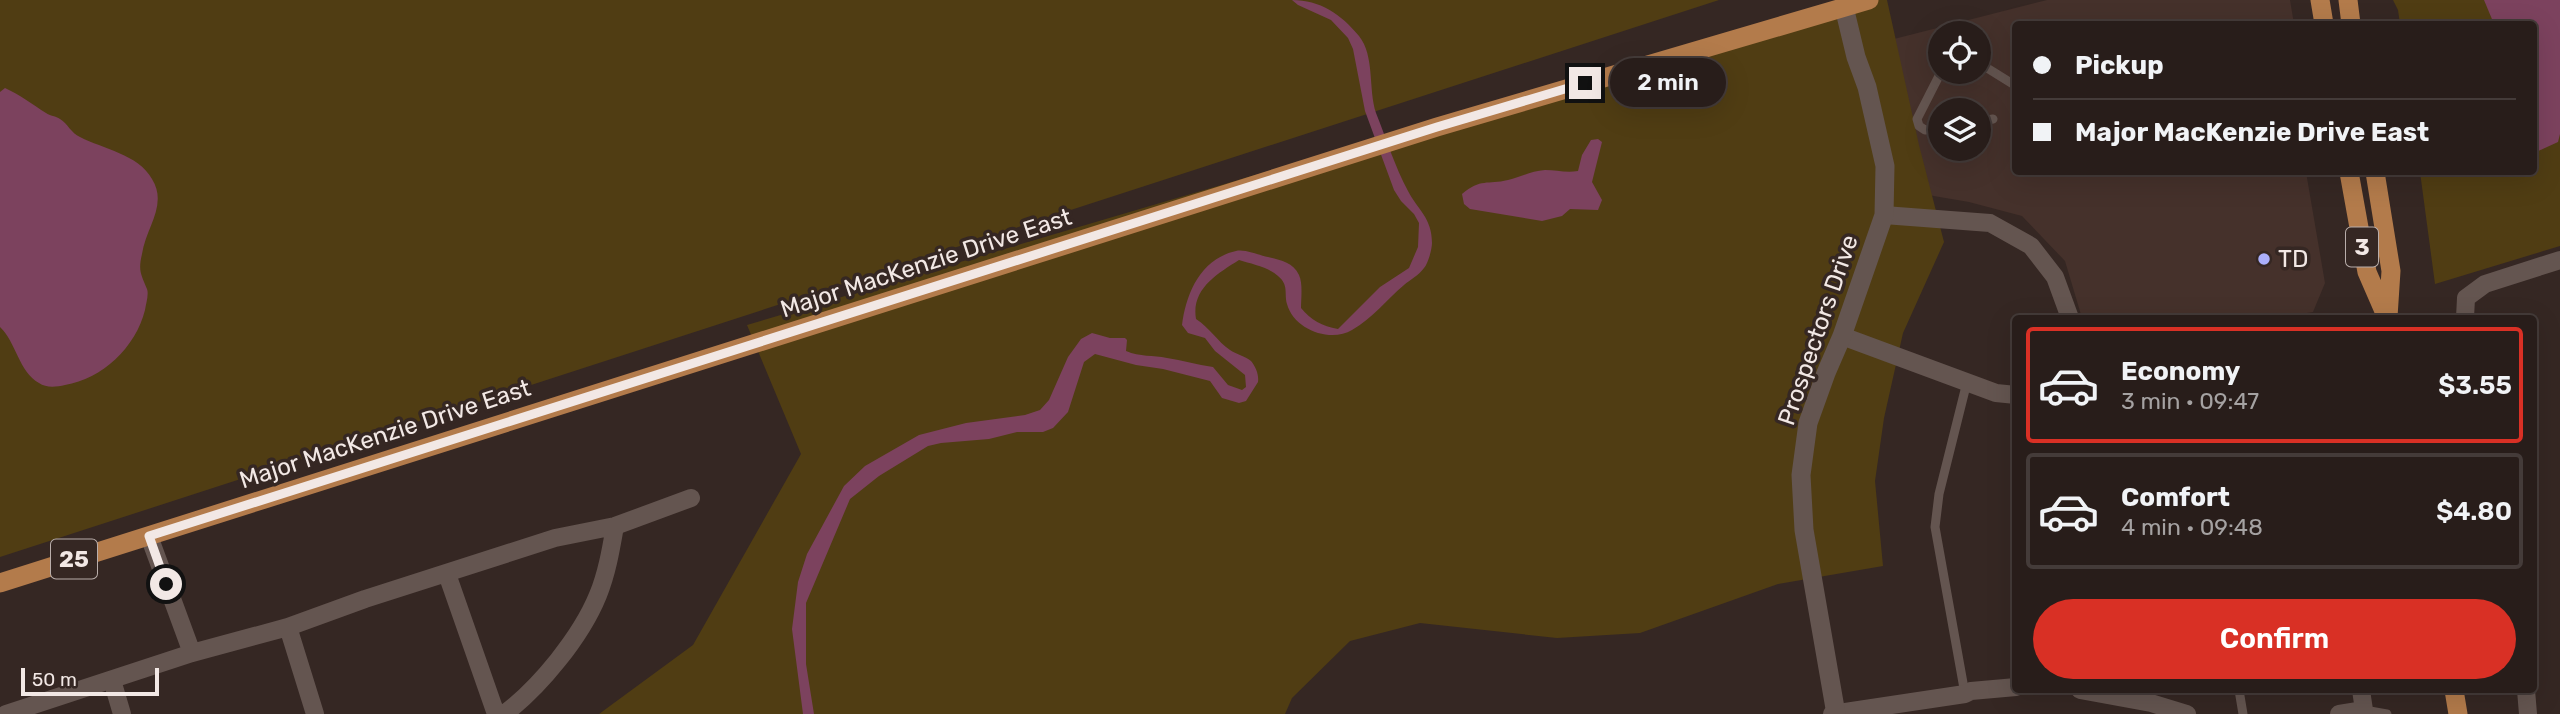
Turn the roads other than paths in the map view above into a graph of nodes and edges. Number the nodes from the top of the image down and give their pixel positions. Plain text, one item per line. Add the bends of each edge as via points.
1 (1869, 0) edge
2 (2320, 0) edge
3 (2348, 0) edge
4 (1844, 7) junction
5 (2324, 21) edge
6 (2351, 21) edge
7 (1991, 70) edge
8 (1935, 84) edge
9 (2012, 84) edge
10 (1928, 131) edge
11 (2350, 175) edge
12 (2375, 175) edge
13 (1884, 215) junction
14 (2560, 260) edge
15 (2069, 315) edge
16 (2387, 315) edge
17 (2388, 315) edge
18 (2465, 315) edge
19 (1842, 336) junction
20 (1967, 382) junction
21 (2012, 395) edge
22 (691, 498) dead end
23 (615, 526) junction
24 (149, 536) junction
25 (447, 574) junction
26 (0, 583) edge
27 (288, 627) junction
28 (192, 653) junction
29 (112, 680) junction
30 (2012, 687) edge
31 (2103, 693) edge
32 (2240, 693) edge
33 (2361, 693) edge
34 (2454, 693) edge
35 (2526, 693) edge
36 (1965, 694) junction
37 (2364, 710) junction
38 (6, 714) edge
39 (122, 714) edge
40 (315, 714) edge
41 (496, 714) edge
42 (504, 714) edge
43 (1835, 714) edge
44 (2187, 714) edge
45 (2243, 714) edge
46 (2339, 714) edge
47 (2387, 714) edge
48 (2458, 714) edge
49 (2528, 714) edge

1 - 4 main road, Major MacKenzie Drive East / 25
2 - 5 main road
3 - 6 main road
4 - 13 street, Prospectors Drive via 1885,166
4 - 24 main road, Major MacKenzie Drive East / 25 via 1437,127
7 - 9 lane
8 - 10 lane via 1917,119
11 - 16 main road, 3 via 2367,272
12 - 17 main road, 3 via 2391,271
13 - 15 street via 1990,223 2031,246 2055,277
13 - 19 street, Prospectors Drive
14 - 18 street via 2485,284 2466,298
19 - 20 street
19 - 43 street, Prospectors Drive via 1808,424 1801,475 1804,530
20 - 21 street
20 - 36 lane via 1935,527
22 - 23 street
23 - 25 street via 555,538
23 - 42 street via 598,595 583,624 538,685
24 - 26 main road, Major MacKenzie Drive East / 25
24 - 28 street
25 - 27 street
25 - 41 street
27 - 28 street
27 - 40 street
28 - 29 street
29 - 38 street
29 - 39 street
30 - 36 street
31 - 44 street
32 - 45 lane
33 - 37 street
34 - 48 main road
35 - 49 street
36 - 43 street
37 - 46 street
37 - 47 lane

